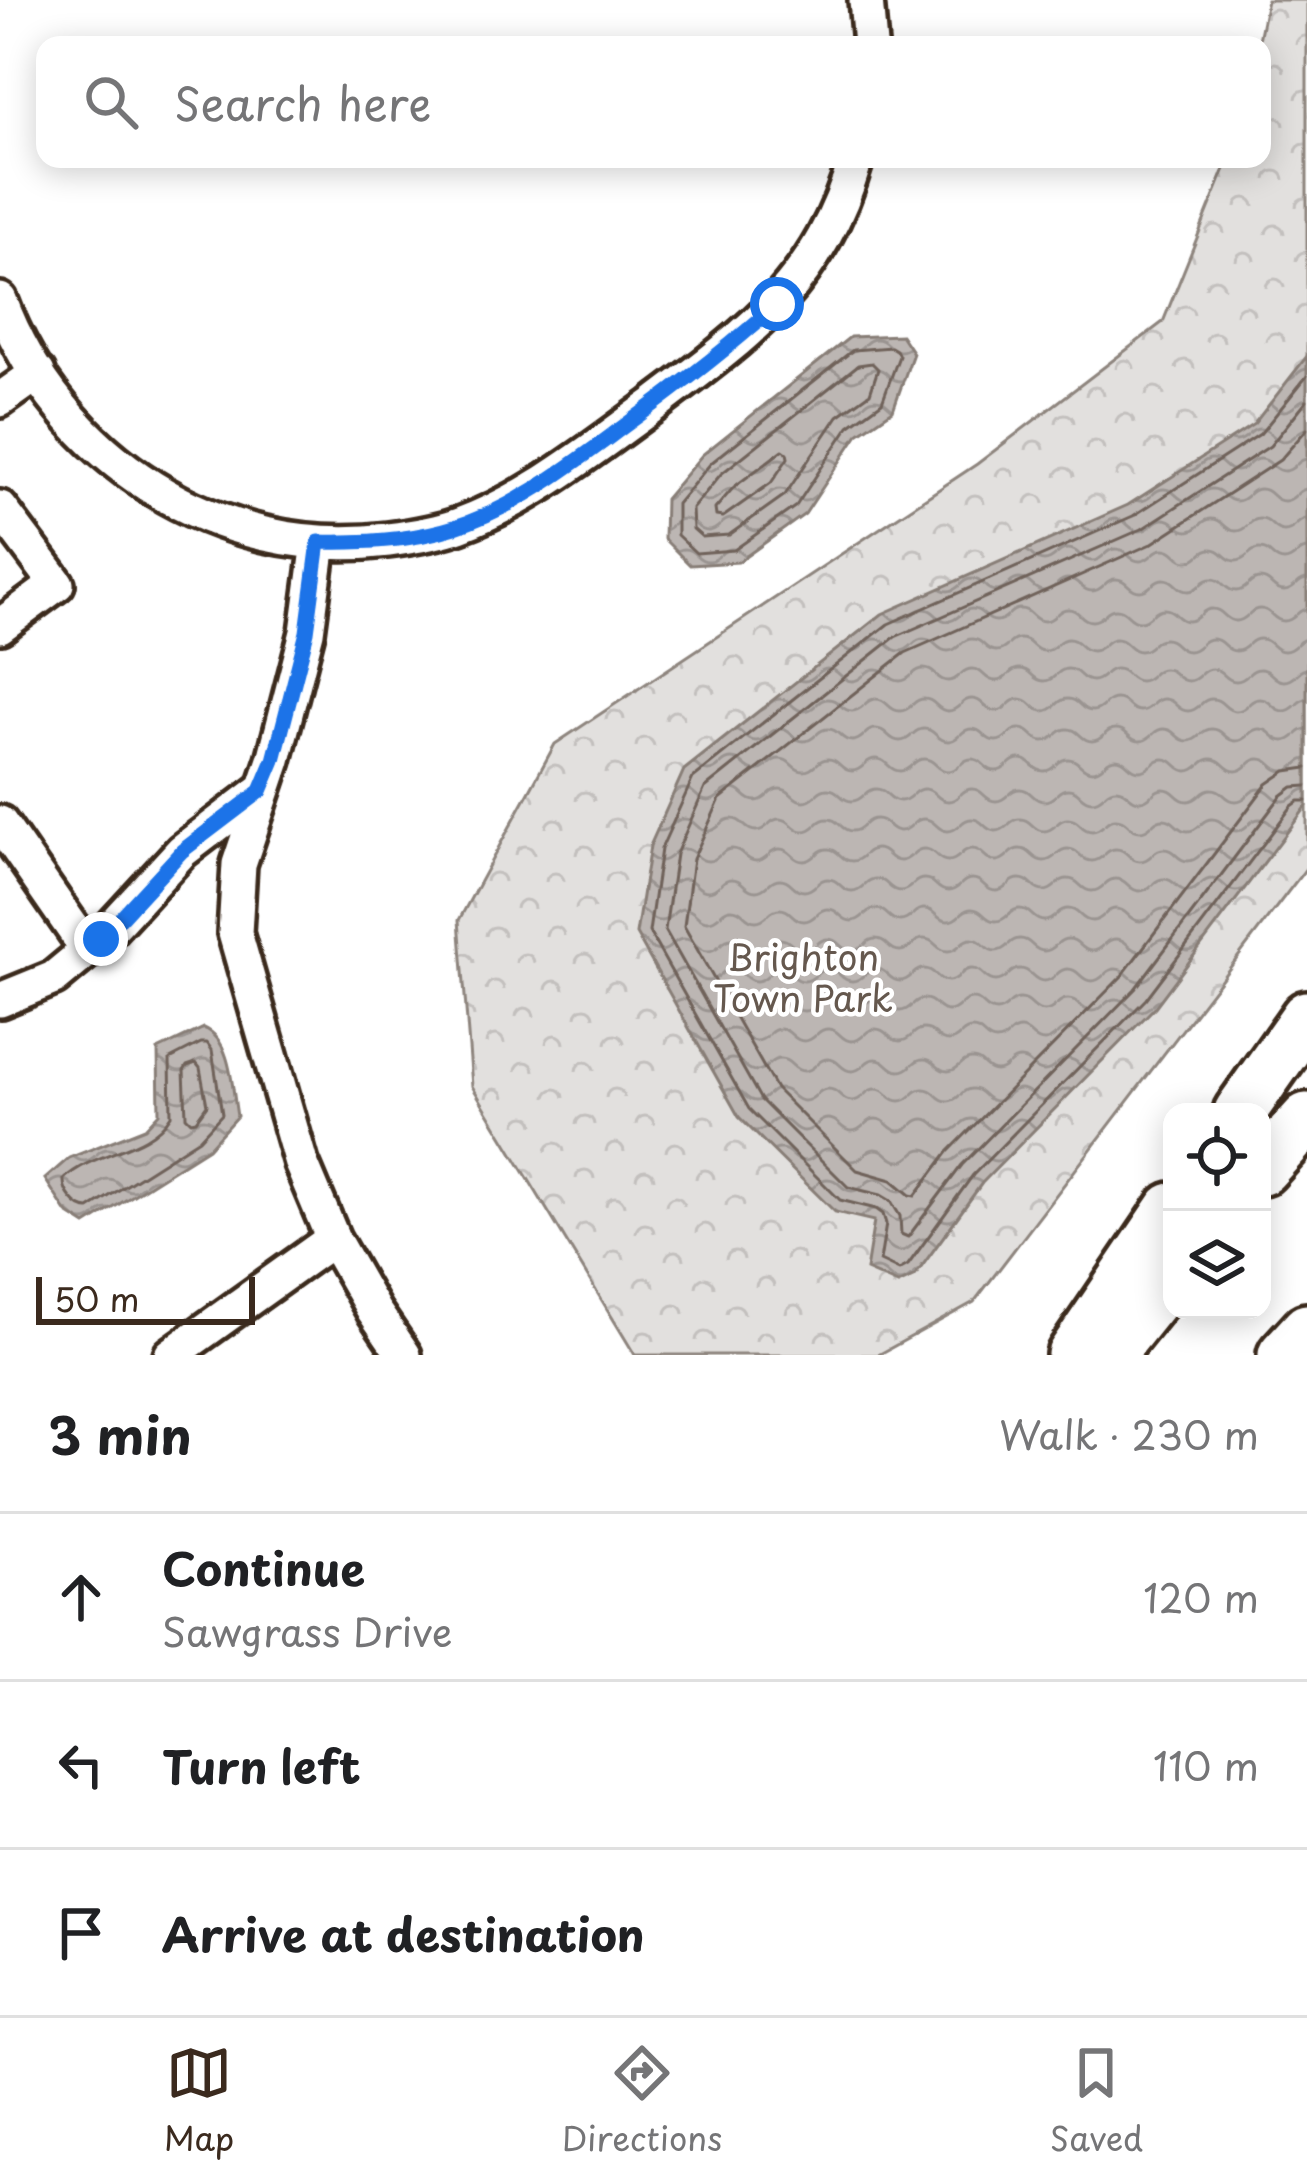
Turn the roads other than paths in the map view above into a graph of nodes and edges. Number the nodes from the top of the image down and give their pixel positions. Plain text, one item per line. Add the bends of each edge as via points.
1 (866, 0) edge
2 (869, 36) edge
3 (853, 168) edge
4 (0, 300) edge
5 (38, 374) junction
6 (0, 400) edge
7 (0, 508) edge
8 (319, 542) junction
9 (0, 626) edge
10 (261, 791) junction
11 (0, 823) edge
12 (88, 950) junction
13 (0, 1000) edge
14 (1307, 1017) edge
15 (1246, 1103) edge
16 (1307, 1119) edge
17 (1271, 1159) edge
18 (1171, 1211) edge
19 (333, 1239) junction
20 (1163, 1286) edge
21 (1307, 1330) edge
22 (189, 1350) edge
23 (404, 1355) edge
24 (1073, 1355) edge
25 (1108, 1355) edge
26 (1284, 1355) edge

1 - 2 street
3 - 8 street via 810,262 777,304 583,456 455,527
4 - 5 street
5 - 6 street
5 - 8 street via 108,457 146,485 230,524
7 - 9 street via 57,584
8 - 10 street via 307,632
10 - 12 street via 182,851
10 - 19 street via 239,863 235,933 301,1163
11 - 12 street
12 - 13 street via 54,978
14 - 15 highway
16 - 17 highway
18 - 24 highway
19 - 22 street
19 - 23 street
20 - 25 highway
21 - 26 highway

